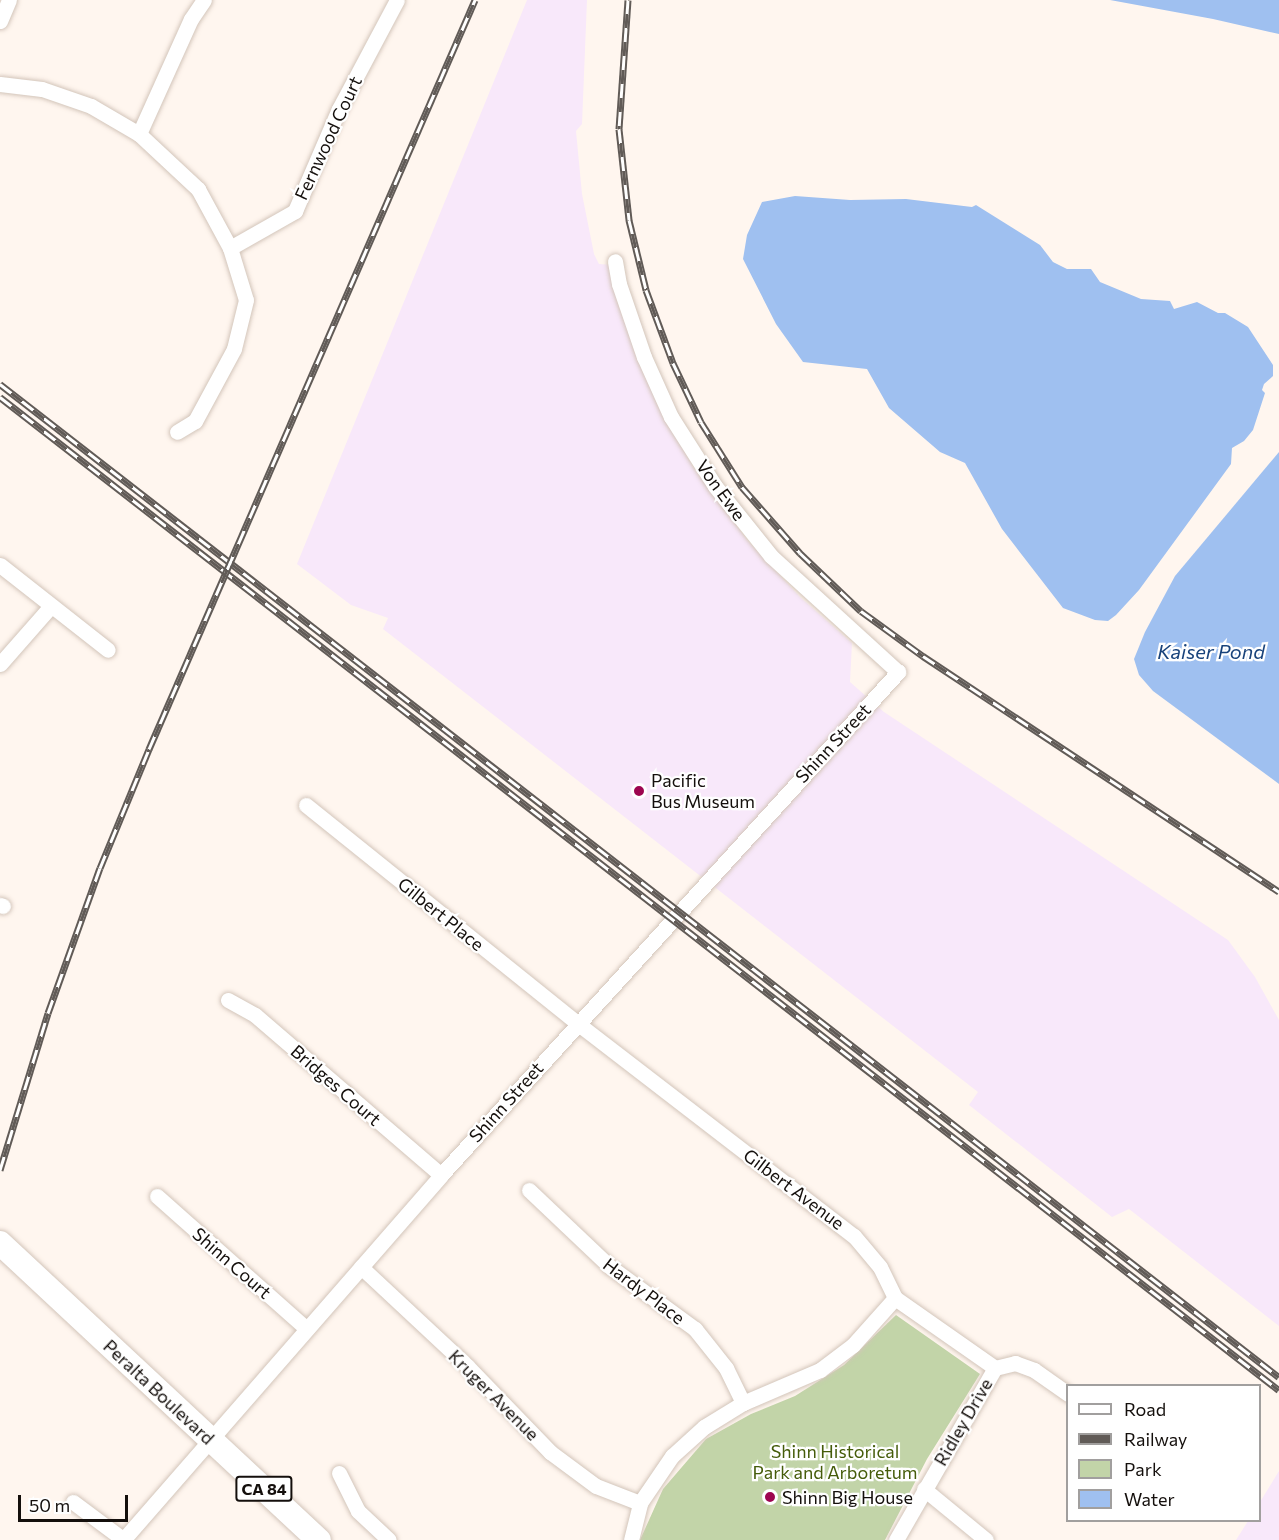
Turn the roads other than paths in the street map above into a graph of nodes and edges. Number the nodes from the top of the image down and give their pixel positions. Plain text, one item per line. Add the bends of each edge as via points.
1 (9, 0) edge
2 (204, 0) edge
3 (397, 0) edge
4 (0, 21) edge
5 (0, 84) edge
6 (140, 134) junction
7 (230, 248) junction
8 (615, 261) dead end
9 (177, 432) dead end
10 (0, 566) edge
11 (51, 606) junction
12 (108, 650) dead end
13 (0, 664) edge
14 (898, 672) joint
15 (306, 805) dead end
16 (228, 1000) dead end
17 (577, 1023) junction
18 (441, 1175) junction
19 (529, 1190) dead end
20 (157, 1196) dead end
21 (0, 1243) edge
22 (362, 1267) junction
23 (895, 1298) junction
24 (307, 1329) junction
25 (995, 1368) junction
26 (1066, 1393) edge
27 (744, 1404) junction
28 (210, 1440) junction
29 (339, 1473) dead end
30 (924, 1489) junction
31 (73, 1502) dead end
32 (640, 1503) junction
33 (123, 1540) edge
34 (319, 1540) edge
35 (389, 1540) edge
36 (631, 1540) edge
37 (896, 1540) edge
38 (986, 1540) edge

1 - 4 street
2 - 6 street
3 - 7 street, Fernwood Court via 339,109 295,211
5 - 6 street via 42,89 91,106
6 - 7 street via 198,189
7 - 9 street via 246,300 234,349 195,421
8 - 14 street, Von Ewe via 644,357 671,417 715,486 771,556
10 - 11 street
11 - 12 street
11 - 13 street
14 - 17 street, Shinn Street
15 - 17 street, Gilbert Place
16 - 18 street, Bridges Court via 255,1015
17 - 18 street, Shinn Street
17 - 23 street, Gilbert Avenue via 854,1236 880,1267
18 - 22 street, Shinn Street
19 - 27 street, Hardy Place via 609,1266 695,1329 726,1368
20 - 24 street, Shinn Court
21 - 28 main road, Peralta Boulevard / CA 84
22 - 24 street, Shinn Street
22 - 32 street, Kruger Avenue via 467,1366 550,1452 596,1486
23 - 25 street, Gilbert Avenue
23 - 27 street via 853,1345 820,1370
24 - 28 street, Shinn Street
25 - 26 street via 1015,1363 1034,1370
25 - 30 street, Ridley Drive
27 - 32 street via 704,1427 672,1456
28 - 33 street, Shinn Street
28 - 34 main road, Peralta Boulevard / CA 84
29 - 35 street via 358,1511
30 - 37 street, Ridley Drive
30 - 38 street
31 - 33 street
32 - 36 street

